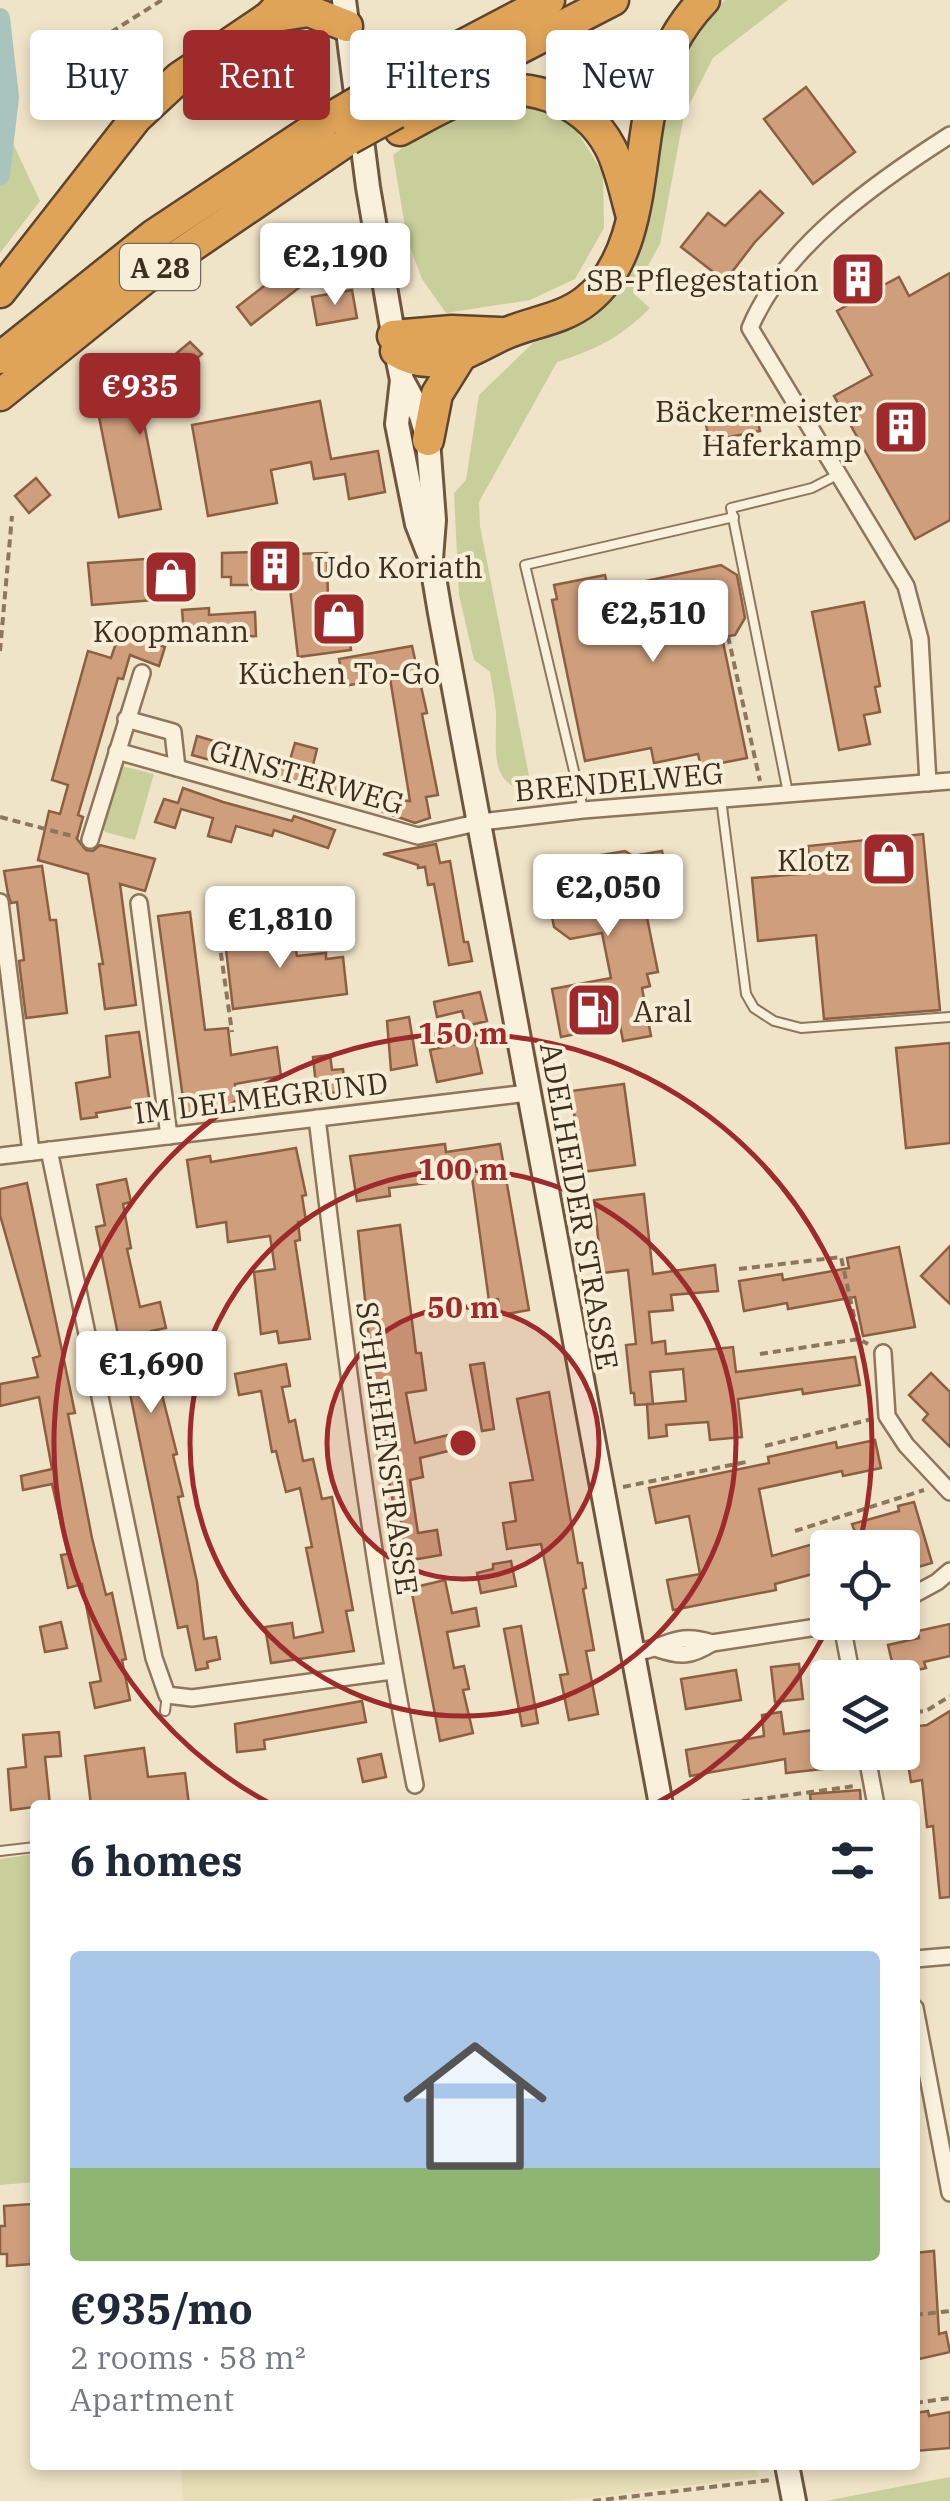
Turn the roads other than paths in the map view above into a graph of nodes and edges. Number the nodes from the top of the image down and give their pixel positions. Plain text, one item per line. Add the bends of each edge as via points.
1 (549, 0) edge
2 (613, 0) edge
3 (704, 0) edge
4 (277, 8) edge
5 (346, 13) edge
6 (507, 30) edge
7 (526, 44) edge
8 (526, 90) edge
9 (371, 120) edge
10 (371, 120) edge
11 (950, 135) edge
12 (335, 137) junction
13 (632, 216) junction
14 (0, 292) edge
15 (505, 333) junction
16 (397, 356) junction
17 (460, 357) junction
18 (0, 358) edge
19 (0, 395) edge
20 (428, 440) junction
21 (838, 474) junction
22 (734, 516) junction
23 (425, 522) junction
24 (142, 673) dead end
25 (126, 719) junction
26 (116, 752) junction
27 (176, 768) junction
28 (950, 781) edge
29 (928, 782) junction
30 (788, 793) junction
31 (721, 798) junction
32 (584, 810) junction
33 (481, 822) junction
34 (90, 840) road end
35 (0, 902) edge
36 (139, 903) dead end
37 (950, 1017) edge
38 (528, 1093) junction
39 (317, 1118) junction
40 (169, 1136) junction
41 (50, 1150) junction
42 (31, 1152) junction
43 (0, 1156) edge
44 (883, 1353) road end
45 (946, 1488) edge
46 (950, 1571) edge
47 (920, 1591) edge
48 (810, 1629) edge
49 (633, 1653) junction
50 (392, 1671) junction
51 (869, 1770) edge
52 (415, 1785) dead end
53 (660, 1800) edge
54 (875, 1800) edge
55 (30, 1848) edge
56 (0, 1851) edge
57 (950, 1956) edge
58 (920, 1959) edge
59 (920, 2035) edge
60 (950, 2194) edge
61 (788, 2470) edge
62 (794, 2501) edge

1 - 6 highway, A 28
2 - 7 highway, A 28
3 - 13 highway via 669,49 651,101
4 - 5 highway
4 - 14 highway via 179,78 136,118
5 - 16 main road, ADELHEIDER STRASSE
8 - 13 highway via 564,102 590,120 610,146
9 - 12 highway, A 28, bridge
10 - 12 highway
11 - 21 street via 858,196 760,304 750,328
12 - 18 highway, A 28 via 154,235
12 - 19 highway, A 28
13 - 15 highway via 612,271 588,299
15 - 16 highway via 452,331
15 - 17 highway
16 - 17 highway via 422,362
16 - 20 main road, ADELHEIDER STRASSE
16 - 23 main road, ADELHEIDER STRASSE via 397,424
17 - 20 highway via 438,394
20 - 23 main road, ADELHEIDER STRASSE
21 - 22 lane via 812,488 732,508
21 - 29 street via 906,586 920,639
22 - 30 lane
22 - 32 lane via 525,565
23 - 33 main road, ADELHEIDER STRASSE
24 - 25 street
25 - 26 street
25 - 27 street, GINSTERWEG via 174,732
26 - 27 street, GINSTERWEG
26 - 34 street
27 - 33 street, GINSTERWEG via 418,836
28 - 29 street, BRENDELWEG
29 - 30 street, BRENDELWEG
30 - 31 street, BRENDELWEG
31 - 32 street, BRENDELWEG
31 - 37 lane via 746,994 754,1008 800,1028
32 - 33 street, BRENDELWEG
33 - 38 main road, ADELHEIDER STRASSE
35 - 42 street
36 - 40 street
38 - 39 street, IM DELMEGRUND
38 - 49 main road, ADELHEIDER STRASSE
39 - 40 street, IM DELMEGRUND
39 - 50 street, SCHLEHENSTRASSE
40 - 41 street, IM DELMEGRUND
41 - 42 street, IM DELMEGRUND
41 - 50 street via 166,1703
42 - 43 street, IM DELMEGRUND
44 - 45 street via 886,1416
46 - 47 street
48 - 49 street via 712,1642 693,1655 658,1648
49 - 53 main road, ADELHEIDER STRASSE
50 - 52 street, SCHLEHENSTRASSE
51 - 54 street
55 - 56 lane
57 - 58 street
59 - 60 street
61 - 62 main road

